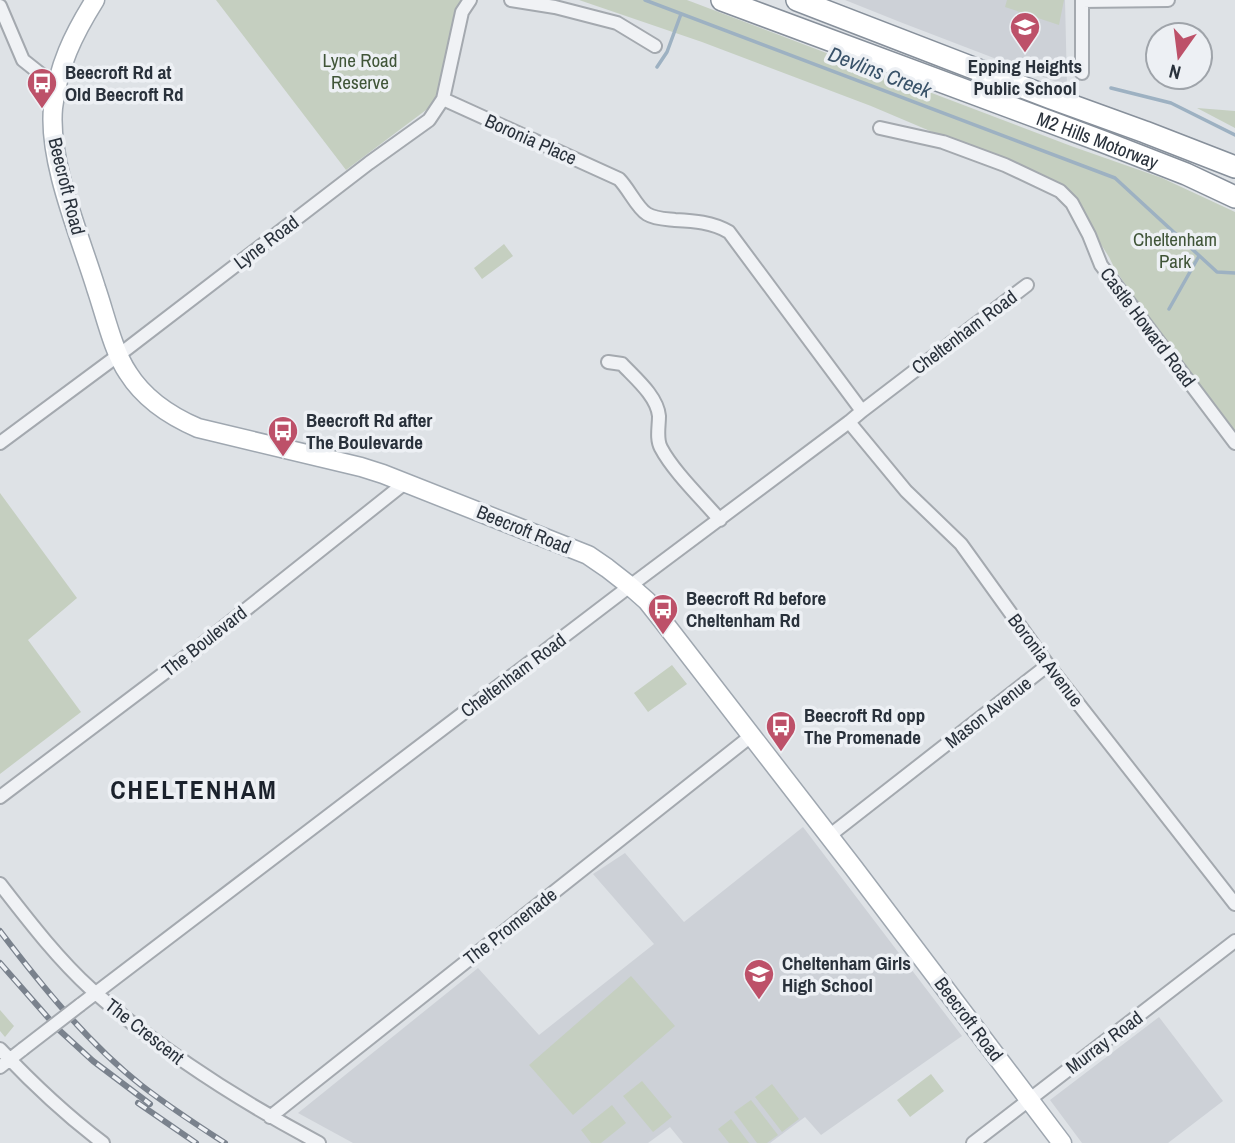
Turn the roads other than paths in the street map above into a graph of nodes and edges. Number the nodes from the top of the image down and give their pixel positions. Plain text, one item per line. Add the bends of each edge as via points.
1 (95, 0) edge
2 (470, 0) edge
3 (511, 0) edge
4 (722, 0) edge
5 (797, 0) edge
6 (1082, 0) edge
7 (1168, 0) edge
8 (0, 6) edge
9 (655, 46) dead end
10 (1082, 73) dead end
11 (57, 87) junction
12 (443, 99) junction
13 (880, 128) dead end
14 (1235, 167) edge
15 (1235, 197) edge
16 (1027, 285) dead end
17 (119, 354) junction
18 (608, 362) dead end
19 (862, 411) junction
20 (849, 422) junction
21 (0, 443) edge
22 (1235, 443) edge
23 (406, 482) junction
24 (720, 520) junction
25 (630, 586) junction
26 (1048, 665) junction
27 (751, 736) junction
28 (0, 797) edge
29 (829, 836) junction
30 (0, 884) edge
31 (1235, 904) edge
32 (1235, 941) edge
33 (97, 993) junction
34 (3, 1059) edge
35 (1029, 1099) junction
36 (270, 1117) junction
37 (103, 1143) edge
38 (320, 1143) edge
39 (973, 1143) edge
40 (1062, 1143) edge

1 - 11 main road, Beecroft Road via 66,52
2 - 12 street, Lyne Road via 462,12
3 - 9 street via 617,23
4 - 15 highway, M2 Hills Motorway via 1104,142
5 - 14 highway, M2 Hills Motorway
6 - 7 street
6 - 10 street
8 - 11 street via 23,60
11 - 17 main road, Beecroft Road via 53,124 57,162
12 - 17 street, Lyne Road via 429,120
12 - 19 street, Boronia Place via 619,179 644,213 706,222 729,232
13 - 22 street, Castle Howard Road via 943,142 1060,191 1072,203 1101,265
16 - 19 street, Cheltenham Road
17 - 21 street, Lyne Road
17 - 23 main road, Beecroft Road via 140,390 160,408 198,428
18 - 24 street via 622,364 655,403 659,445
19 - 20 street, Cheltenham Road
20 - 24 street, Cheltenham Road
20 - 26 street, Boronia Avenue via 905,491 961,544
23 - 25 main road, Beecroft Road via 576,549
23 - 28 street, The Boulevard
24 - 25 street, Cheltenham Road
25 - 27 main road, Beecroft Road via 663,620
25 - 33 street, Cheltenham Road
26 - 29 street, Mason Avenue
26 - 31 street, Boronia Avenue
27 - 29 main road, Beecroft Road
27 - 36 street, The Promenade
29 - 35 main road, Beecroft Road
30 - 33 street, The Crescent via 60,957
32 - 35 street, Murray Road
33 - 34 street, Cheltenham Road, bridge
33 - 36 street, The Crescent via 177,1058
34 - 37 street
35 - 39 street, Murray Road
35 - 40 main road, Beecroft Road
36 - 38 street, The Crescent

